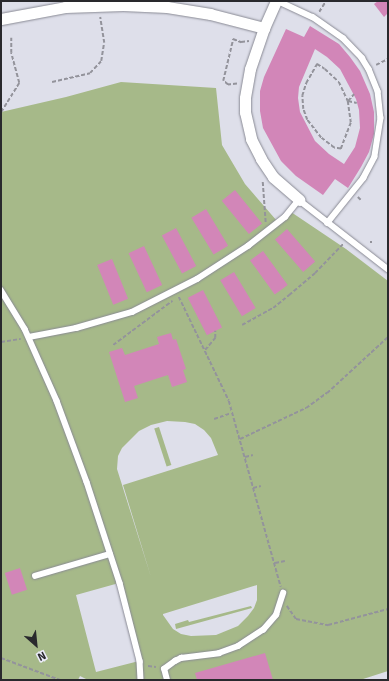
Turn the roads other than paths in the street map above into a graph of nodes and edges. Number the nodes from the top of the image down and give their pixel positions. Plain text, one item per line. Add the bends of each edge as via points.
1 (277, 1) edge
2 (122, 3) edge
3 (1, 19) edge
4 (264, 28) junction
5 (299, 200) junction
6 (328, 223) junction
7 (388, 269) edge
8 (1, 290) edge
9 (29, 337) junction
10 (110, 554) junction
11 (34, 576) dead end
12 (283, 593) road end
13 (141, 680) edge
14 (168, 680) edge

1 - 4 street
1 - 6 lane via 314,18 343,38 362,58 378,91 381,118 375,157 364,178
2 - 3 street via 65,6
2 - 4 street via 210,14
4 - 5 street via 250,69 245,112 251,139 261,160 273,177
5 - 6 lane
5 - 9 lane via 284,217 248,246 197,279 132,312 76,328
6 - 7 lane
8 - 9 lane
9 - 10 lane via 57,401
10 - 11 lane
10 - 13 lane via 140,661
12 - 14 lane via 276,614 263,630 238,646 219,653 182,658 164,669

